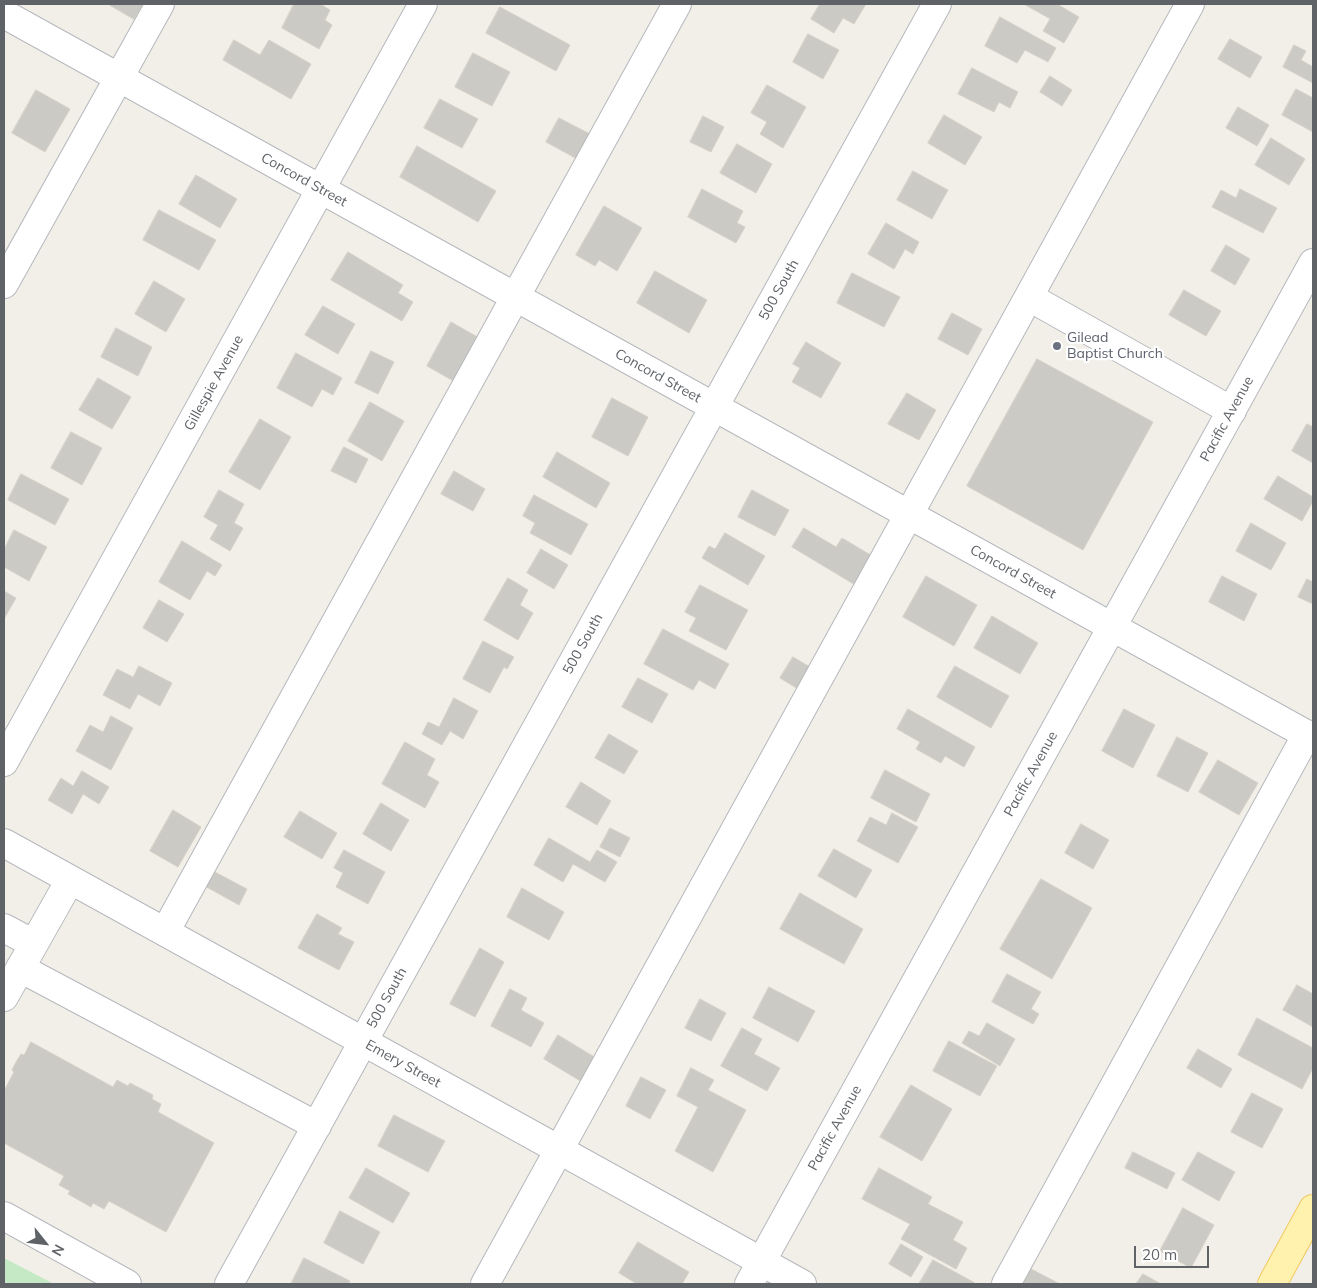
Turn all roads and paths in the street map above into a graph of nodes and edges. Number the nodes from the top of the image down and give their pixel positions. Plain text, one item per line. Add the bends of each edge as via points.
1 (160, 4) edge
2 (423, 4) edge
3 (677, 4) edge
4 (937, 4) edge
5 (1190, 4) edge
6 (4, 14) edge
7 (118, 78) junction
8 (321, 189) junction
9 (1313, 263) edge
10 (4, 284) edge
11 (515, 296) junction
12 (1029, 297) junction
13 (714, 407) junction
14 (1232, 411) junction
15 (909, 514) junction
16 (1112, 627) junction
17 (1310, 736) edge
18 (4, 762) edge
19 (4, 843) edge
20 (70, 880) junction
21 (4, 928) edge
22 (165, 932) junction
23 (34, 944) junction
24 (20, 968) junction
25 (4, 997) edge
26 (363, 1042) junction
27 (317, 1126) junction
28 (558, 1150) junction
29 (1313, 1209) edge
30 (4, 1216) edge
31 (755, 1273) edge
32 (127, 1284) edge
33 (229, 1284) edge
34 (485, 1284) edge
35 (802, 1284) edge
36 (1006, 1284) edge
37 (1272, 1284) edge

1 - 7 street
2 - 8 street, Gillespie Avenue
3 - 11 street
4 - 13 street, 500 South
5 - 12 street
6 - 7 street, Concord Street
7 - 8 street, Concord Street
7 - 10 street
8 - 11 street, Concord Street
8 - 18 street, Gillespie Avenue
9 - 14 street, Pacific Avenue
11 - 13 street, Concord Street
11 - 22 street
12 - 14 street
12 - 15 street
13 - 15 street, Concord Street
13 - 26 street, 500 South
14 - 16 street, Pacific Avenue
15 - 16 street, Concord Street
15 - 28 street
16 - 17 street, Concord Street
16 - 31 street, Pacific Avenue
17 - 36 street
19 - 20 street, Emery Street
20 - 22 street, Emery Street
20 - 23 street
21 - 23 street
22 - 26 street, Emery Street
23 - 24 street
24 - 25 street
24 - 27 street
26 - 27 street, 500 South
26 - 28 street, Emery Street
27 - 33 street, 500 South
28 - 31 street, Emery Street
28 - 34 street
29 - 37 main road
30 - 32 street
31 - 35 street, Emery Street

